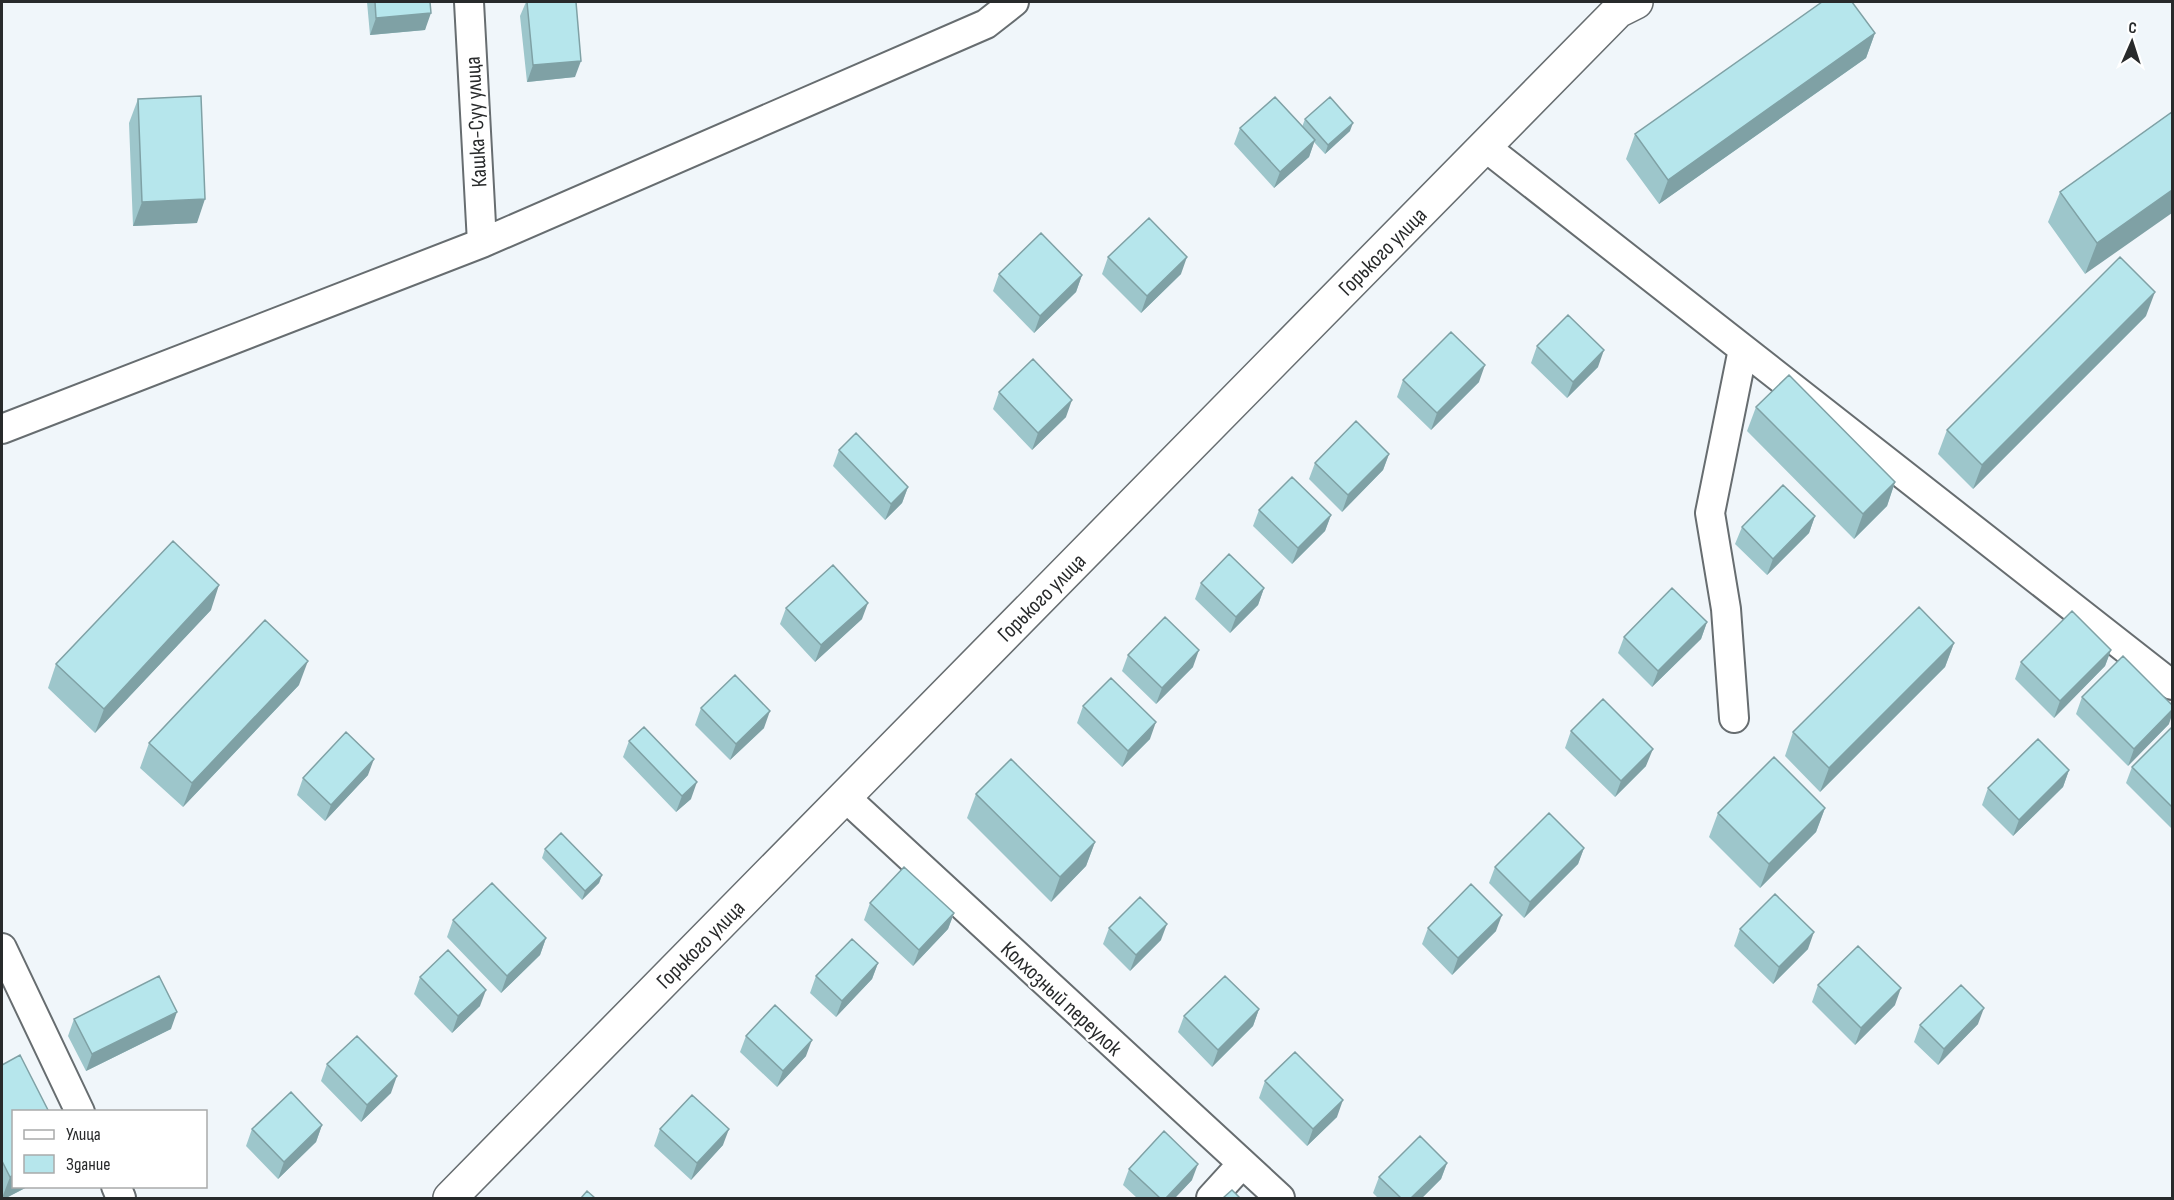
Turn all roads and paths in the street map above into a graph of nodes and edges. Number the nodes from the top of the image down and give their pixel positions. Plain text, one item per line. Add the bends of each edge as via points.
1 (469, 2) edge
2 (1014, 2) edge
3 (1636, 2) edge
4 (986, 13) edge
5 (1484, 147) junction
6 (482, 243) junction
7 (1743, 349) junction
8 (2, 429) edge
9 (2172, 685) edge
10 (1734, 718) dead end
11 (845, 797) junction
12 (2, 948) edge
13 (79, 1110) edge
14 (1242, 1164) junction
15 (450, 1198) edge
16 (1211, 1198) edge
17 (1280, 1198) edge

1 - 6 street, Кашка-Суу улица
2 - 4 street
3 - 5 street, Горького улица via 1618,11
4 - 6 street
5 - 7 street
5 - 11 street, Горького улица
6 - 8 street
7 - 9 street
7 - 10 street via 1710,513 1726,609
11 - 14 street, Колхозный переулок
11 - 15 street, Горького улица
12 - 13 street
14 - 16 street
14 - 17 street, Колхозный переулок

